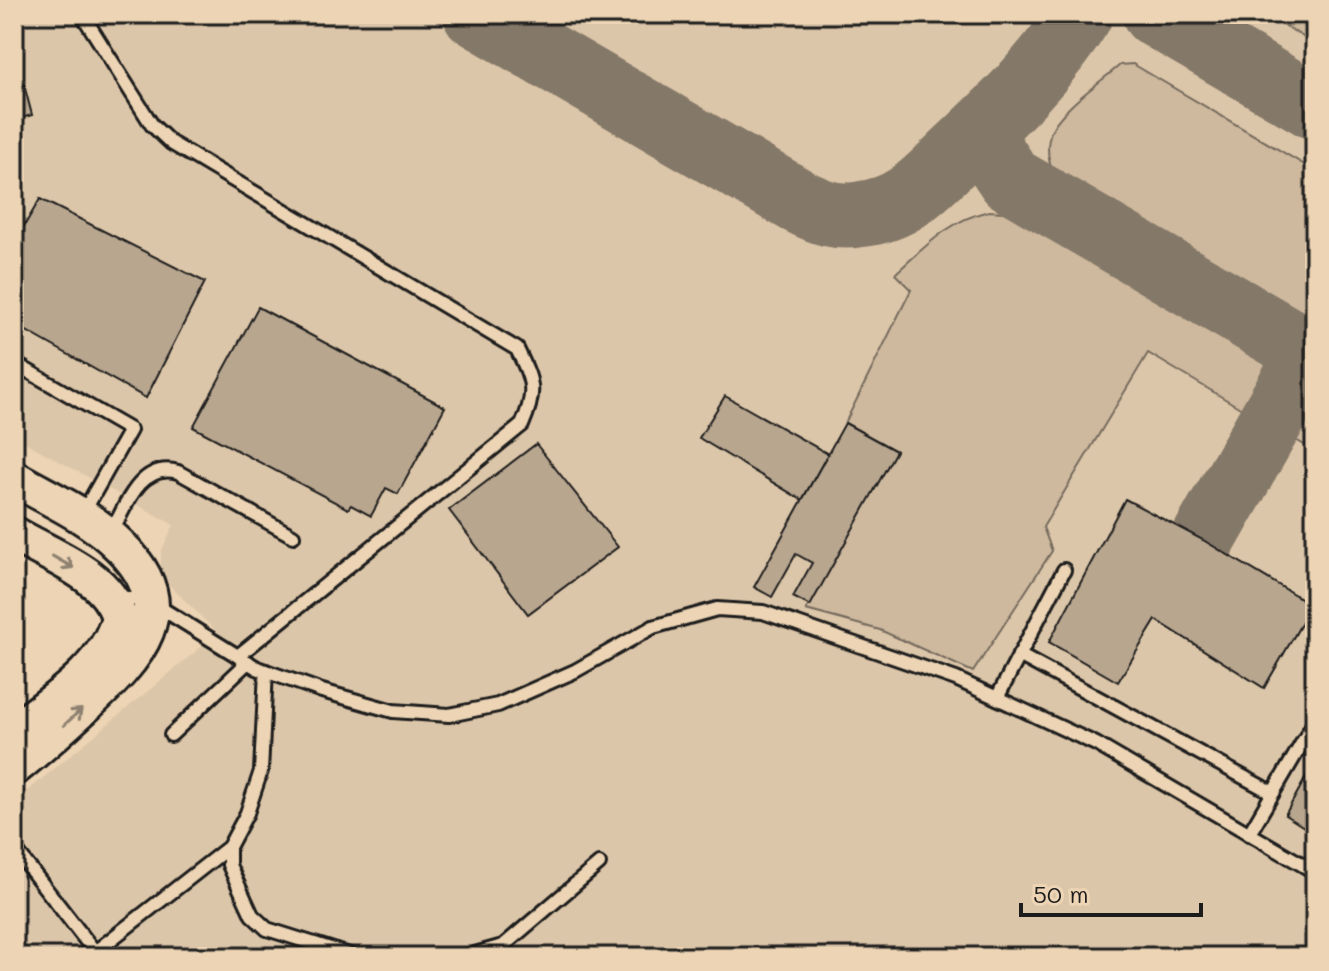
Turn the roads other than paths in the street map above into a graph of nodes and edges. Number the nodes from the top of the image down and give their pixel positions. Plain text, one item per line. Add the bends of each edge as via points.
1 (82, 14) edge
2 (14, 363) edge
3 (14, 478) edge
4 (46, 497) junction
5 (81, 517) junction
6 (18, 536) edge
7 (293, 536) dead end
8 (109, 537) junction
9 (1064, 570) dead end
10 (146, 589) junction
11 (109, 595) junction
12 (1019, 655) junction
13 (243, 659) junction
14 (266, 671) junction
15 (997, 698) junction
16 (1315, 721) edge
17 (14, 731) edge
18 (171, 735) dead end
19 (14, 768) edge
20 (1273, 793) junction
21 (1249, 834) junction
22 (229, 847) junction
23 (14, 848) edge
24 (599, 864) dead end
25 (1315, 872) edge
26 (92, 954) edge
27 (356, 957) edge
28 (464, 957) edge

1 - 13 lane via 152,125 171,143 517,349 528,372 534,399 522,425
2 - 5 lane via 130,430
3 - 4 main road
4 - 5 main road
4 - 6 main road via 39,521
5 - 8 main road
6 -> 11 main road via 84,574
7 - 8 lane via 163,468 149,474 129,499
8 - 10 main road via 119,544
9 - 12 lane
10 - 11 lane
10 - 13 lane
19 -> 10 main road via 136,656 149,626
11 - 17 main road via 119,617 108,646
12 - 15 lane
12 - 20 lane
13 - 14 lane
13 - 18 lane
14 - 15 lane via 393,711 449,715 498,705 575,671 653,627 717,609 763,612
14 - 22 lane via 261,771
15 - 21 lane via 1096,744
16 - 20 lane
20 - 21 lane
21 - 25 lane
22 - 26 lane
22 - 27 lane via 229,865 252,915 267,929
23 - 26 lane
24 - 28 lane via 503,946

